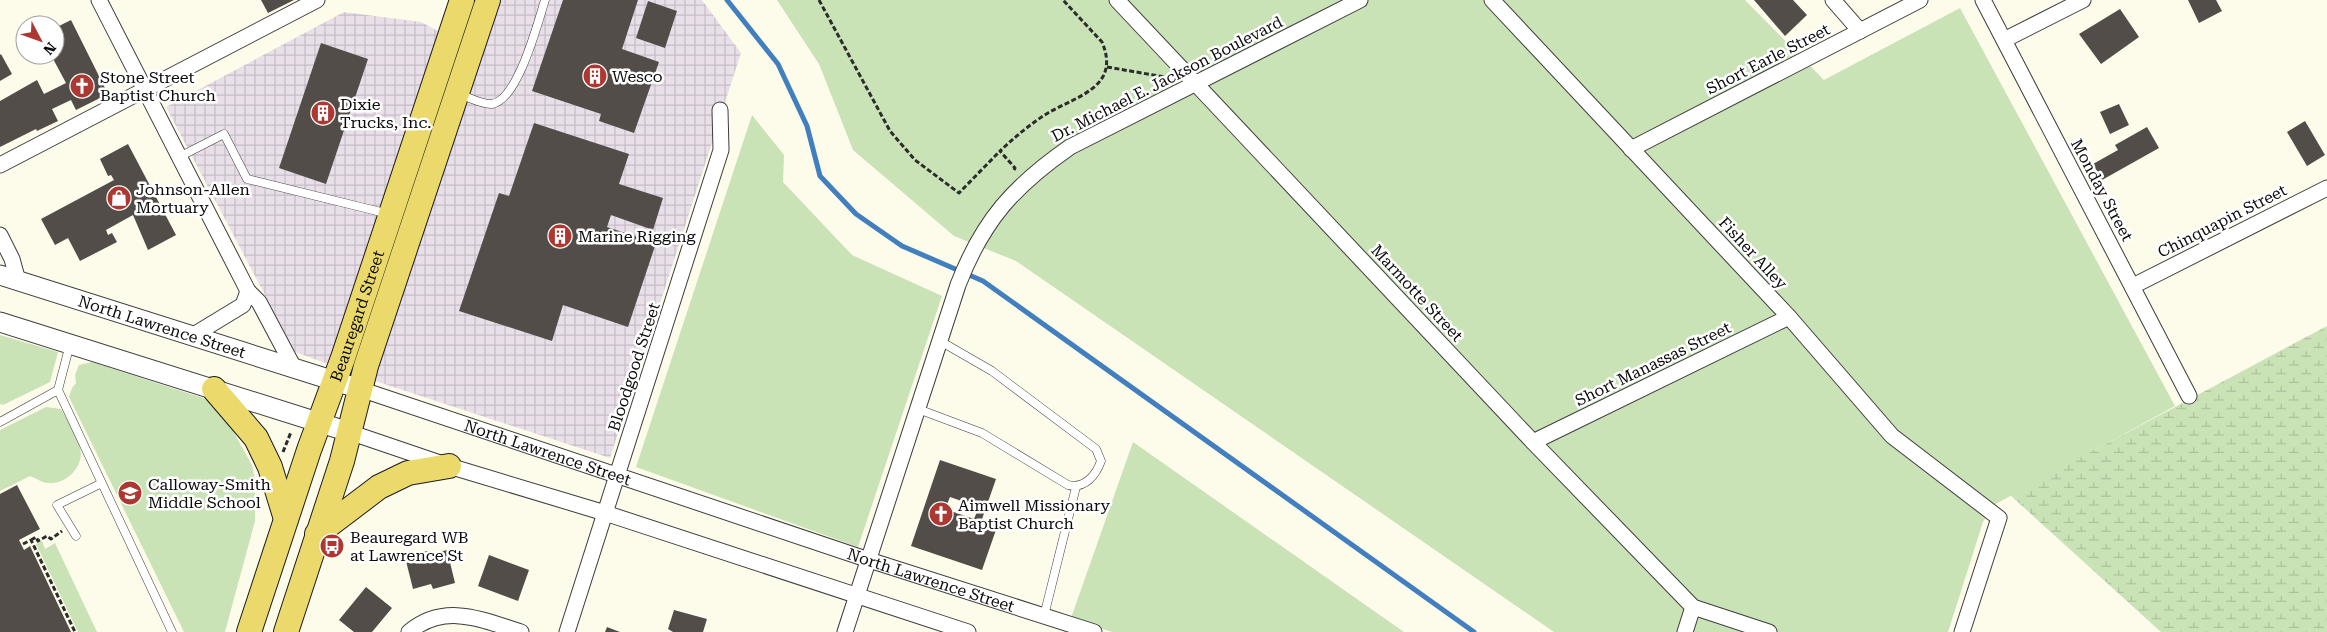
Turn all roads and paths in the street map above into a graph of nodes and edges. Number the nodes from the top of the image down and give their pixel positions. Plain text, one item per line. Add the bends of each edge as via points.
1 (99, 0) edge
2 (317, 0) edge
3 (462, 0) edge
4 (488, 0) edge
5 (545, 0) edge
6 (819, 0) edge
7 (1063, 0) edge
8 (1117, 0) edge
9 (1360, 0) edge
10 (1492, 0) edge
11 (1833, 0) edge
12 (1920, 0) edge
13 (1983, 0) edge
14 (2083, 0) edge
15 (1860, 31) junction
16 (2004, 40) junction
17 (1107, 67) junction
18 (1165, 77) dead end
19 (1195, 83) junction
20 (145, 90) junction
21 (457, 94) junction
22 (720, 110) dead end
23 (1631, 149) junction
24 (1000, 151) junction
25 (179, 157) junction
26 (0, 165) edge
27 (1010, 176) dead end
28 (2327, 188) edge
29 (391, 215) junction
30 (0, 235) edge
31 (0, 275) edge
32 (18, 281) junction
33 (2133, 286) junction
34 (248, 291) junction
35 (1789, 317) junction
36 (0, 322) edge
37 (192, 336) junction
38 (940, 341) junction
39 (70, 344) junction
40 (293, 366) junction
41 (335, 380) junction
42 (214, 389) junction
43 (360, 389) junction
44 (58, 390) junction
45 (2189, 396) dead end
46 (918, 409) junction
47 (0, 412) edge
48 (8, 418) junction
49 (0, 422) edge
50 (319, 422) junction
51 (292, 429) dead end
52 (349, 432) junction
53 (1533, 442) junction
54 (282, 457) dead end
55 (449, 466) junction
56 (617, 475) junction
57 (102, 483) junction
58 (1076, 487) junction
59 (605, 513) junction
60 (286, 520) junction
61 (70, 526) junction
62 (318, 534) junction
63 (76, 536) dead end
64 (31, 540) junction
65 (23, 544) dead end
66 (869, 560) junction
67 (857, 597) junction
68 (1693, 608) junction
69 (1044, 616) junction
70 (75, 632) edge
71 (172, 632) edge
72 (249, 632) edge
73 (286, 632) edge
74 (409, 632) edge
75 (521, 632) edge
76 (567, 632) edge
77 (845, 632) edge
78 (968, 632) edge
79 (1094, 632) edge
80 (1686, 632) edge
81 (1770, 632) edge
82 (1962, 632) edge

1 - 20 street
2 - 20 street
3 - 29 main road, Beauregard Street
4 - 21 main road, Beauregard Street
5 - 21 lane via 520,72 501,101 491,105
6 - 24 path via 890,130 915,160 959,193
7 - 17 path via 1102,42
8 - 19 street, Marmotte Street
9 - 19 street, Dr. Michael E. Jackson Boulevard
10 - 23 street, Fisher Alley
11 - 15 street
12 - 15 street, Short Earle Street
13 - 16 street, Monday Street
14 - 16 street
15 - 23 street, Short Earle Street
16 - 33 street, Monday Street
17 - 18 path
17 - 24 path via 1097,86 1026,127
19 - 38 street, Dr. Michael E. Jackson Boulevard via 1070,146 1019,187 989,221 969,255
19 - 53 street, Marmotte Street
20 - 25 street
20 - 26 street
21 - 43 main road, Beauregard Street
22 - 56 street, Bloodgood Street via 721,150
23 - 35 street, Fisher Alley
24 - 27 path via 1015,168
25 - 29 lane via 224,134 247,179
25 - 34 street
28 - 33 street, Chinquapin Street
29 - 41 main road, Beauregard Street
30 - 32 street
31 - 32 street, North Lawrence Street
32 - 37 street, North Lawrence Street
33 - 45 street, Monday Street
34 - 37 street via 243,305
34 - 40 street via 259,302
35 - 53 street, Short Manassas Street
35 - 82 street, Fisher Alley via 1892,436 1999,518
36 - 39 street
37 - 40 street, North Lawrence Street
38 - 46 street
38 - 58 lane via 992,371 1096,449 1101,461 1098,470 1087,482
39 - 42 street
39 - 44 lane
40 - 41 street, North Lawrence Street
41 - 43 street, North Lawrence Street
41 - 50 main road, Beauregard Street
42 - 50 street
42 - 60 main road via 256,438 270,467
43 - 52 main road, Beauregard Street
43 - 56 street, North Lawrence Street
44 - 48 lane
44 - 57 lane
46 - 58 lane via 982,433
46 - 66 street
47 - 48 lane
48 - 49 lane
50 - 52 street
50 - 60 main road, Beauregard Street
51 - 54 path
52 - 55 street
52 - 62 main road, Beauregard Street
53 - 68 street, Marmotte Street
55 - 59 street
55 - 62 main road via 408,473 379,487
56 - 59 street, Bloodgood Street
56 - 66 street, North Lawrence Street
57 - 61 lane via 57,506
57 - 71 lane
58 - 69 lane
59 - 67 street
59 - 76 street, Bloodgood Street
60 - 72 main road, Beauregard Street
61 - 63 lane
61 - 64 path via 51,539 47,536 38,541 36,537
62 - 73 main road, Beauregard Street
64 - 65 path
64 - 70 path
66 - 67 street
66 - 69 street, North Lawrence Street
67 - 77 street
67 - 78 street
68 - 80 street
68 - 81 street
69 - 79 street, North Lawrence Street
74 - 75 street via 421,622 444,615 472,616

